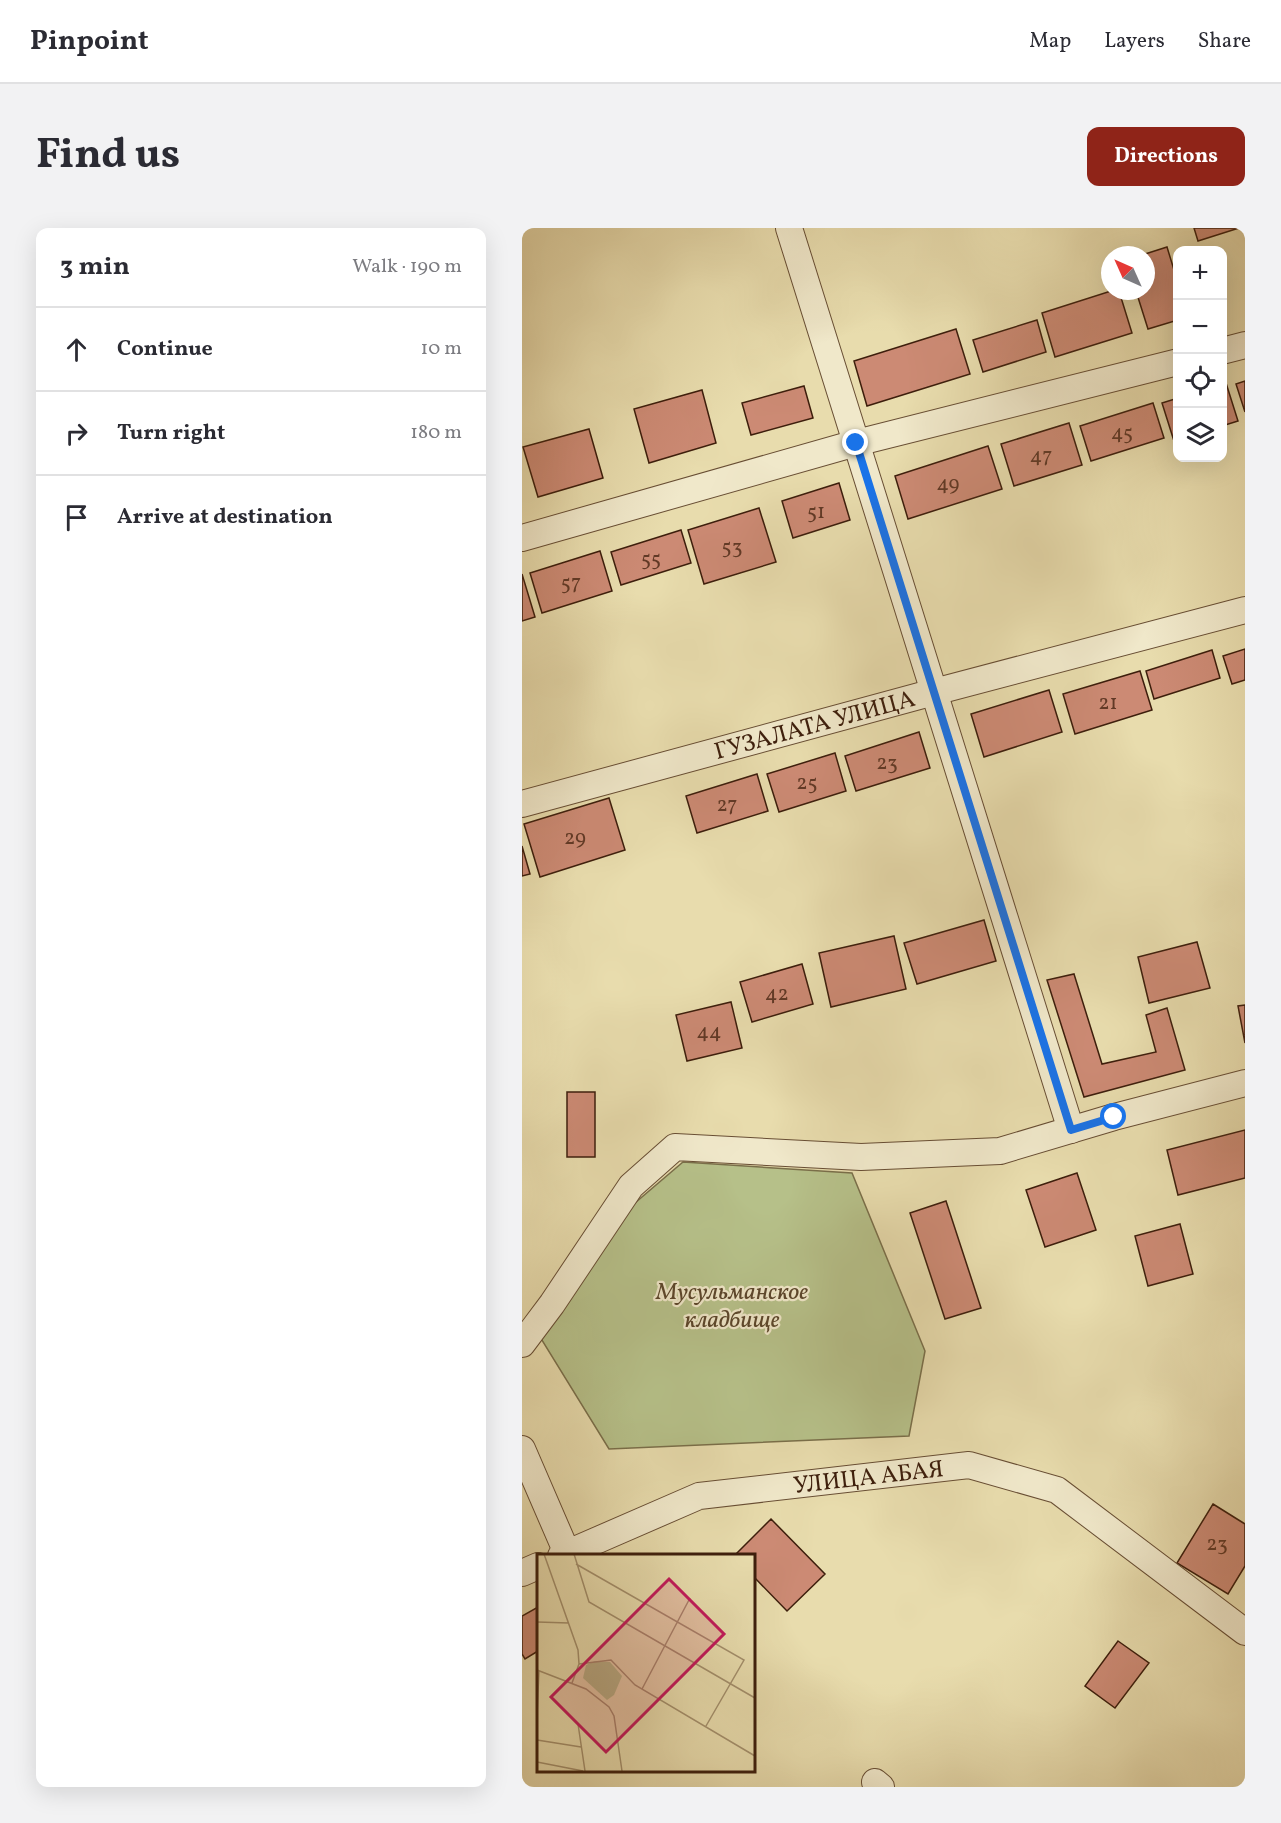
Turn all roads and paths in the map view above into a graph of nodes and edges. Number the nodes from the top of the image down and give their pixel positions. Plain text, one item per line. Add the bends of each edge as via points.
1 (789, 228) edge
2 (1245, 345) edge
3 (1227, 350) edge
4 (1173, 363) edge
5 (856, 443) junction
6 (522, 537) edge
7 (1245, 610) edge
8 (934, 692) junction
9 (522, 804) edge
10 (1245, 1083) edge
11 (1071, 1130) junction
12 (522, 1344) edge
13 (522, 1449) edge
14 (564, 1554) edge
15 (566, 1554) edge
16 (537, 1566) edge
17 (522, 1573) edge
18 (1245, 1632) edge

1 - 5 street
2 - 3 street
4 - 5 street
5 - 6 street
5 - 8 street
7 - 8 street, ГУЗАЛАТА УЛИЦА
8 - 9 street, ГУЗАЛАТА УЛИЦА
8 - 11 street
10 - 11 street
11 - 12 street via 1000,1151 861,1157 675,1146 631,1186
13 - 14 street, УЛИЦА АБАЯ
15 - 18 street, УЛИЦА АБАЯ via 699,1496 969,1465 1058,1490
16 - 17 street

